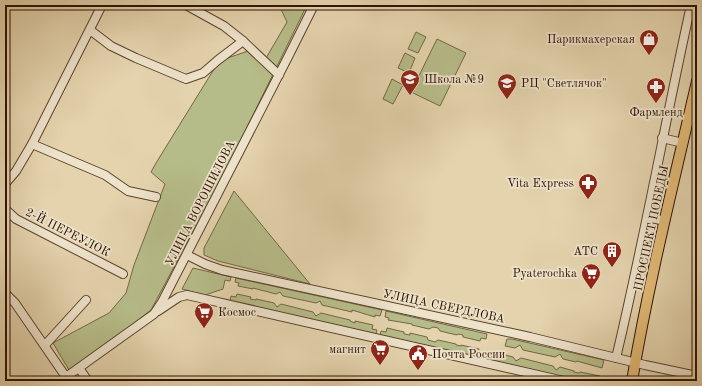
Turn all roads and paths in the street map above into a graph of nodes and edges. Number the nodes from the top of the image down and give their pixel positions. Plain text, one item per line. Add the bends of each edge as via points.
1 (102, 5) edge
2 (186, 5) edge
3 (314, 5) edge
4 (691, 5) edge
5 (90, 30) junction
6 (243, 41) junction
7 (279, 75) junction
8 (697, 82) edge
9 (662, 138) junction
10 (683, 143) junction
11 (32, 144) junction
12 (5, 184) edge
13 (156, 197) dead end
14 (5, 209) edge
15 (647, 217) junction
16 (665, 221) junction
17 (187, 255) junction
18 (123, 274) dead end
19 (5, 293) edge
20 (86, 300) dead end
21 (154, 314) junction
22 (45, 345) junction
23 (616, 358) junction
24 (635, 363) junction
25 (79, 368) junction
26 (697, 376) edge
27 (67, 379) edge
28 (88, 381) edge
29 (564, 381) edge
30 (632, 381) edge

1 - 5 street
2 - 6 street via 224,26
3 - 7 street, УЛИЦА ВОРОШИЛОВА
4 - 9 street
5 - 6 street via 111,46 186,80 203,73
5 - 11 street
6 - 7 street
7 - 17 street, УЛИЦА ВОРОШИЛОВА
8 - 10 main road, ПРОСПЕКТ ПОБЕДЫ
9 - 10 street
9 - 15 street
10 - 16 main road, ПРОСПЕКТ ПОБЕДЫ
11 - 12 street
11 - 13 street via 105,174 128,191
14 - 18 street, 2-Й ПЕРЕУЛОК via 16,219
15 - 16 street
15 - 23 street
16 - 24 main road, ПРОСПЕКТ ПОБЕДЫ
17 - 21 street, УЛИЦА ВОРОШИЛОВА
17 - 23 street, УЛИЦА СВЕРДЛОВА via 222,270
19 - 22 street
20 - 22 street
21 - 25 street, УЛИЦА ВОРОШИЛОВА
21 - 29 street via 179,297 187,295
22 - 27 street
23 - 24 street, УЛИЦА СВЕРДЛОВА
24 - 26 street, УЛИЦА СВЕРДЛОВА
24 - 30 main road, ПРОСПЕКТ ПОБЕДЫ
25 - 27 street, УЛИЦА ВОРОШИЛОВА
25 - 28 street

